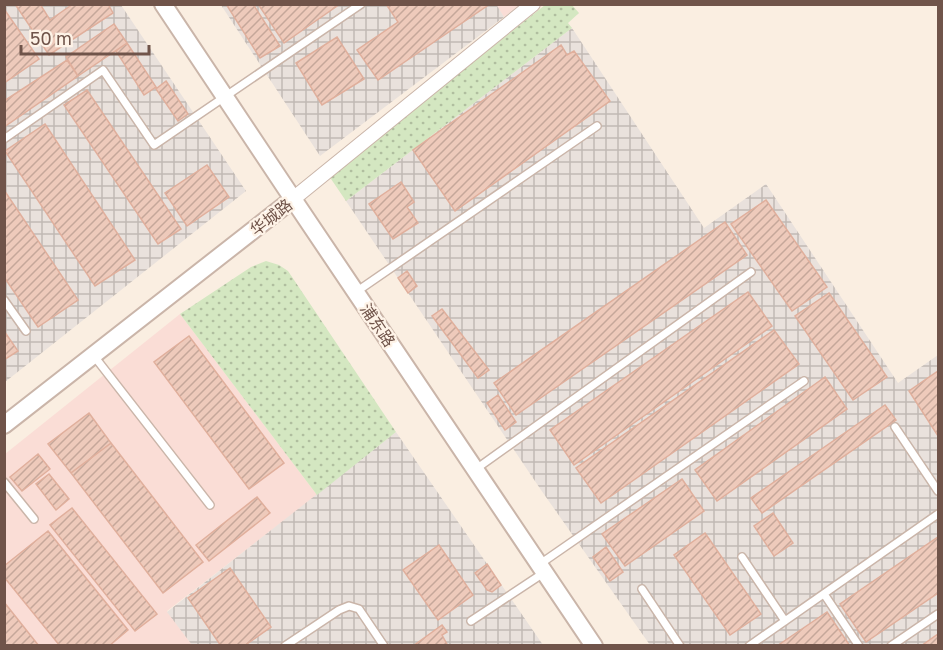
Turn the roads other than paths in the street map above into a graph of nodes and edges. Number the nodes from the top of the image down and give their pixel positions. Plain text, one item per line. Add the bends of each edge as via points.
1 (164, 4) edge
2 (361, 4) edge
3 (532, 4) edge
4 (225, 97) junction
5 (597, 126) dead end
6 (4, 139) edge
7 (293, 200) junction
8 (751, 272) dead end
9 (356, 292) junction
10 (4, 300) edge
11 (26, 331) dead end
12 (93, 355) junction
13 (804, 381) dead end
14 (4, 425) edge
15 (895, 427) dead end
16 (476, 469) junction
17 (4, 482) edge
18 (939, 491) edge
19 (210, 506) dead end
20 (939, 514) edge
21 (34, 519) dead end
22 (742, 557) dead end
23 (542, 568) junction
24 (642, 589) dead end
25 (824, 594) junction
26 (939, 614) edge
27 (471, 621) dead end
28 (785, 621) junction
29 (285, 645) edge
30 (384, 645) edge
31 (594, 645) edge
32 (680, 645) edge
33 (749, 645) edge
34 (859, 645) edge
35 (891, 645) edge

1 - 4 street, 浦东路
2 - 4 lane
3 - 7 street, 华城路
4 - 6 lane via 154,145 103,70
4 - 7 street, 浦东路
5 - 9 lane
7 - 9 street, 浦东路
7 - 12 street, 华城路
8 - 16 lane
9 - 16 street, 浦东路
10 - 11 lane
12 - 14 street, 华城路
12 - 19 lane
13 - 23 lane
15 - 18 lane
16 - 23 street, 浦东路
17 - 21 lane
20 - 25 lane
22 - 28 lane
23 - 27 lane
23 - 31 street, 浦东路
24 - 32 lane
25 - 28 lane
25 - 34 lane
26 - 35 lane
28 - 33 lane
29 - 30 lane via 349,606 358,609

